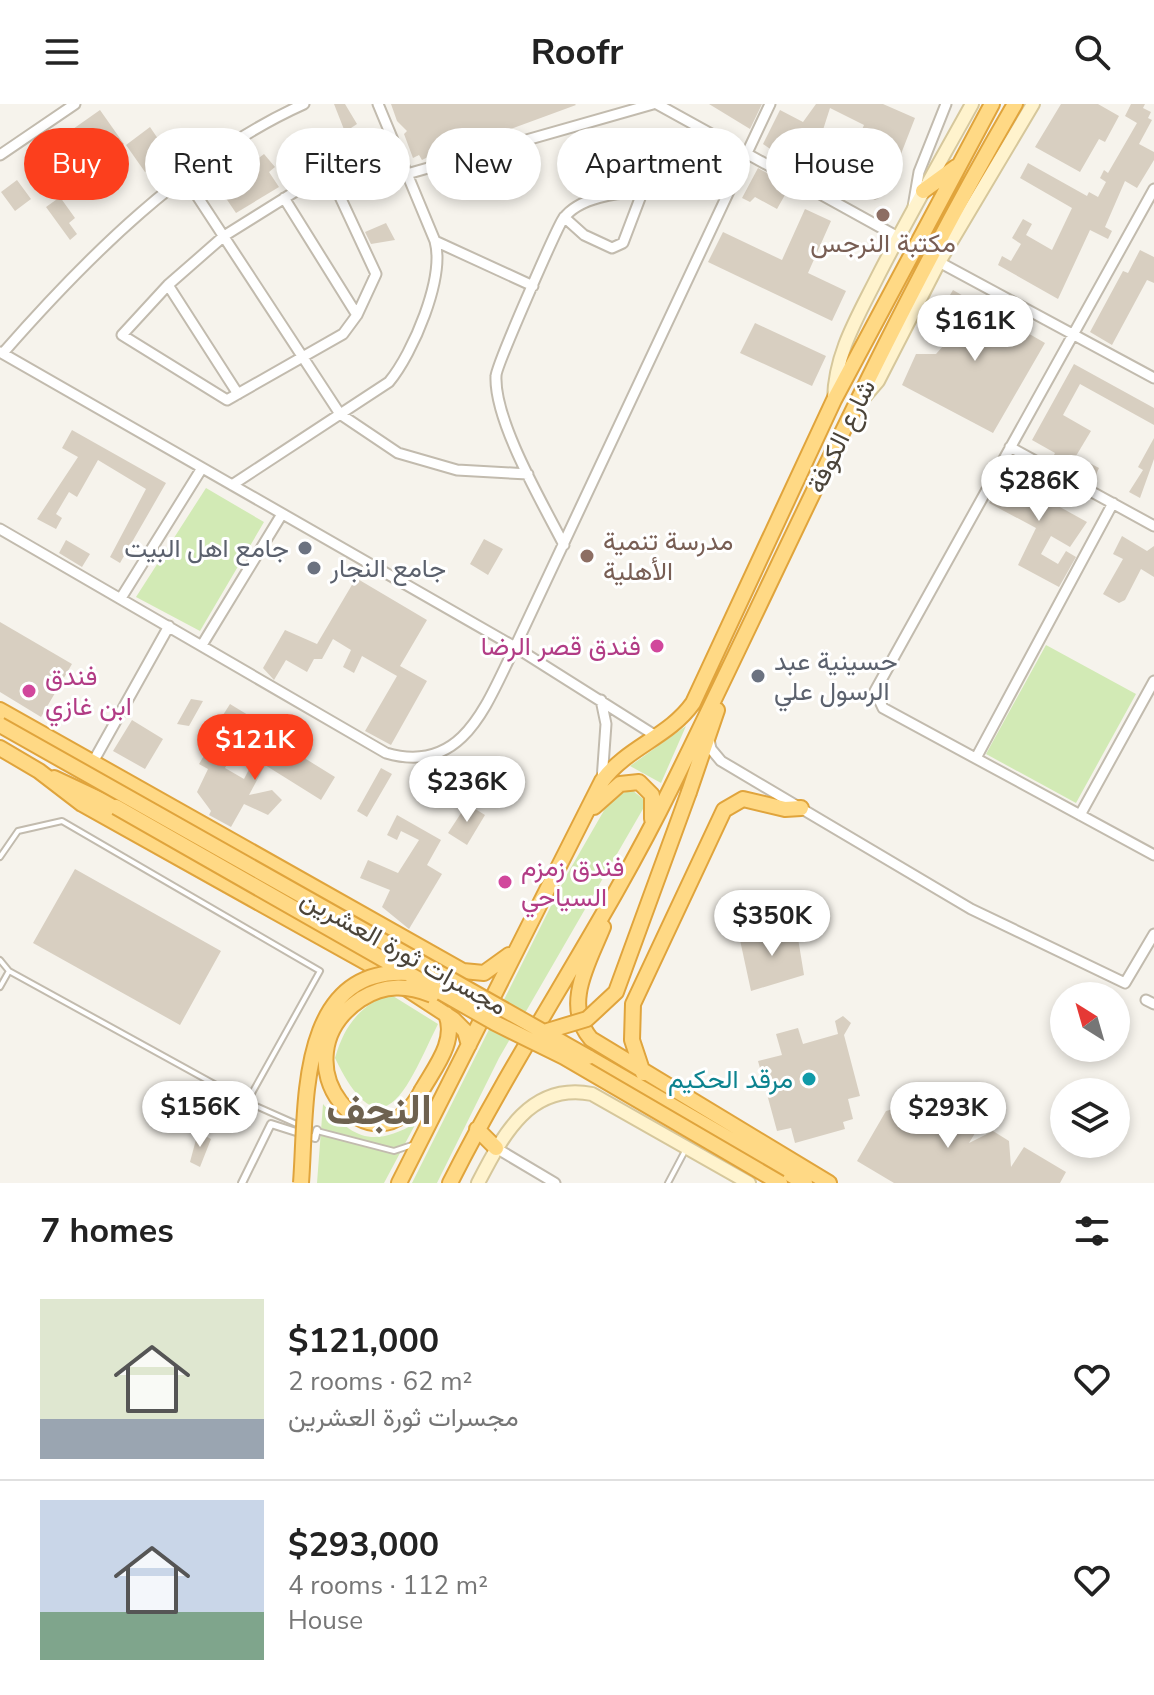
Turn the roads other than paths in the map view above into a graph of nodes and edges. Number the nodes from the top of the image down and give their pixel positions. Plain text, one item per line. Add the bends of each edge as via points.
1 (75, 104) edge
2 (304, 104) edge
3 (378, 104) edge
4 (655, 104) edge
5 (770, 104) edge
6 (946, 104) edge
7 (972, 104) edge
8 (992, 104) edge
9 (1023, 104) edge
10 (1033, 104) edge
11 (1012, 108) edge
12 (252, 128) edge
13 (388, 128) edge
14 (697, 128) edge
15 (750, 145) edge
16 (0, 155) edge
17 (750, 158) edge
18 (959, 165) junction
19 (410, 173) edge
20 (410, 181) edge
21 (1154, 189) edge
22 (923, 191) junction
23 (159, 200) edge
24 (200, 200) edge
25 (281, 200) edge
26 (285, 200) edge
27 (342, 200) edge
28 (724, 200) edge
29 (913, 209) junction
30 (564, 217) junction
31 (224, 236) junction
32 (898, 237) junction
33 (435, 241) junction
34 (939, 262) junction
35 (168, 285) junction
36 (533, 286) junction
37 (357, 315) junction
38 (1073, 334) junction
39 (2, 353) edge
40 (305, 356) junction
41 (1154, 378) edge
42 (238, 394) junction
43 (834, 400) junction
44 (852, 409) junction
45 (340, 414) junction
46 (1010, 447) junction
47 (202, 468) junction
48 (528, 474) junction
49 (232, 485) junction
50 (1113, 503) junction
51 (282, 514) junction
52 (1154, 526) edge
53 (0, 529) edge
54 (564, 545) junction
55 (121, 598) junction
56 (169, 626) junction
57 (202, 645) junction
58 (515, 647) junction
59 (739, 647) junction
60 (1154, 681) edge
61 (601, 700) junction
62 (0, 710) edge
63 (0, 725) edge
64 (711, 730) junction
65 (656, 736) junction
66 (0, 748) edge
67 (976, 758) junction
68 (93, 762) junction
69 (39, 771) junction
70 (602, 781) junction
71 (801, 808) junction
72 (1080, 815) junction
73 (579, 829) junction
74 (645, 838) junction
75 (1154, 855) edge
76 (0, 857) edge
77 (621, 883) junction
78 (367, 917) junction
79 (1154, 934) edge
80 (518, 941) junction
81 (348, 953) junction
82 (0, 960) edge
83 (9, 971) junction
84 (0, 987) edge
85 (403, 987) junction
86 (469, 989) junction
87 (445, 1014) junction
88 (502, 1027) junction
89 (468, 1047) junction
90 (433, 1071) junction
91 (643, 1073) junction
92 (247, 1102) junction
93 (477, 1129) junction
94 (317, 1130) junction
95 (421, 1139) junction
96 (687, 1147) junction
97 (496, 1148) junction
98 (242, 1183) edge
99 (301, 1183) edge
100 (399, 1183) edge
101 (450, 1183) edge
102 (478, 1183) edge
103 (555, 1183) edge
104 (668, 1183) edge
105 (749, 1183) edge
106 (780, 1183) edge
107 (805, 1183) edge
108 (829, 1183) edge

1 - 16 street
2 - 12 street
3 - 13 street
4 - 14 street
4 - 19 street
5 - 15 street
6 - 29 street via 919,172
7 - 22 main road
8 - 18 highway, شارع الكوفة
9 - 11 highway
10 - 34 main road
11 - 44 highway, شارع الكوفة
17 - 32 street
18 - 22 highway
18 - 43 highway, شارع الكوفة
20 - 33 street
21 - 38 street
22 - 29 main road
23 - 39 street via 65,282
24 - 31 street
25 - 31 street
26 - 37 street
27 - 37 street via 376,274
28 - 54 street
29 - 32 main road
30 - 30 street via 593,200 642,193 623,243 612,248 584,235
30 - 36 street
31 - 35 street
31 - 40 street
32 - 43 main road via 845,342
33 - 36 street
33 - 45 street via 436,283 400,367 382,388
34 - 38 street
34 - 44 main road via 878,381
35 - 42 street
35 - 42 street via 122,335 227,400
36 - 48 street via 496,374 501,406
37 - 40 street via 343,334
38 - 41 street
38 - 46 street
39 - 47 street
40 - 42 street
40 - 45 street
43 - 65 highway, شارع الكوفة via 693,703
44 - 59 highway, شارع الكوفة
45 - 48 street via 398,453 457,470
45 - 49 street
46 - 50 street
46 - 67 street via 875,691 883,708
47 - 49 street
47 - 55 street
48 - 54 street
49 - 51 street
50 - 52 street
50 - 67 street
51 - 57 street
51 - 58 street
53 - 55 street
54 - 58 street
55 - 56 street
56 - 57 street
56 - 68 street
57 - 58 street via 400,757 435,753 472,730
58 - 61 street
59 - 64 highway
59 - 74 highway
60 - 72 street
61 - 65 street
61 - 70 street via 606,724
62 - 68 highway
63 - 86 highway, مجسرات ثورة العشرين, bridge
64 - 71 street via 711,749 721,761
64 - 88 highway, bridge via 610,1001 587,1019 561,1029 525,1034
65 - 70 highway, شارع الكوفة via 626,755
66 - 69 highway
67 - 72 street
68 - 78 highway
69 - 81 highway via 96,812
69 - 88 highway, مجسرات ثورة العشرين, bridge via 116,807
70 - 73 highway, شارع الكوفة
71 - 79 street via 971,909 1125,983
71 - 91 highway via 743,799 724,810 633,1004 632,1040
72 - 75 street
73 - 74 highway via 610,791 633,781 652,795 653,815
73 - 80 highway
74 - 77 highway
76 - 92 lane via 18,831 62,821 320,971
77 - 91 highway via 580,986 578,1011 582,1029 599,1048
77 - 93 highway
78 - 80 highway via 475,974 502,962
78 - 81 highway via 377,932 374,944 366,953
80 - 89 highway
81 - 85 highway
82 - 83 lane
83 - 84 lane
83 - 92 lane
85 - 87 highway
85 - 88 highway, bridge
85 - 90 highway, bridge via 373,993 346,1012 329,1043 327,1078 342,1108 371,1124 403,1114
86 - 99 highway, bridge via 432,976 397,972 363,981 337,1000 326,1015 313,1055
86 - 107 highway, مجسرات ثورة العشرين, bridge
87 - 89 highway via 465,1031
87 - 90 highway via 450,1028
88 - 106 highway, مجسرات ثورة العشرين, bridge via 564,1057
89 - 90 highway
89 - 95 highway
91 - 108 highway
92 - 94 lane
93 - 97 highway
93 - 101 highway
94 - 95 lane via 394,1151
94 - 98 street via 315,1138 271,1124
95 - 100 highway
96 - 97 main road via 592,1094 569,1090 533,1106
96 - 104 lane
96 - 105 main road
97 - 102 main road
97 - 103 street

